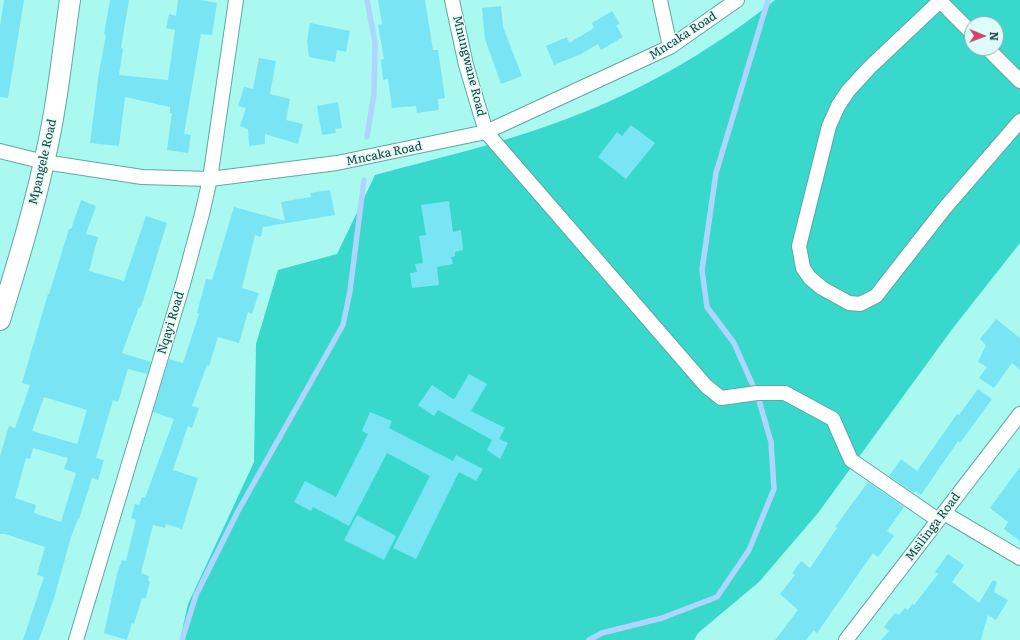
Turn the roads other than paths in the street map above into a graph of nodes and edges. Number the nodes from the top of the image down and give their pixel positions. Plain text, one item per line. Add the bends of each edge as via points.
1 (70, 0) edge
2 (236, 0) edge
3 (452, 0) edge
4 (660, 0) edge
5 (737, 0) edge
6 (940, 0) edge
7 (964, 25) edge
8 (670, 47) junction
9 (995, 56) edge
10 (1020, 81) edge
11 (1020, 121) edge
12 (486, 132) junction
13 (0, 151) edge
14 (44, 162) junction
15 (210, 179) junction
16 (0, 320) edge
17 (1020, 414) edge
18 (941, 516) junction
19 (1020, 558) edge
20 (76, 640) edge
21 (846, 640) edge

1 - 14 street, Mpangele Road
2 - 15 street, Nqayi Road
3 - 12 street, Mnungwane Road via 466,65
4 - 8 street
5 - 8 street, Mncaka Road
6 - 7 street
6 - 11 street via 869,68 838,106 830,126 799,246 803,268 810,278 849,303 860,304 876,296 944,210
8 - 12 street, Mncaka Road
9 - 10 street
12 - 15 street, Mncaka Road via 337,164
12 - 18 street via 706,386 722,398 757,393 784,393 833,418 850,460
13 - 14 street, Mncaka Road
14 - 15 street, Mncaka Road via 142,177
14 - 16 street, Mpangele Road
15 - 20 street, Nqayi Road via 183,284
17 - 18 street, Msilinga Road
18 - 19 street
18 - 21 street, Msilinga Road

